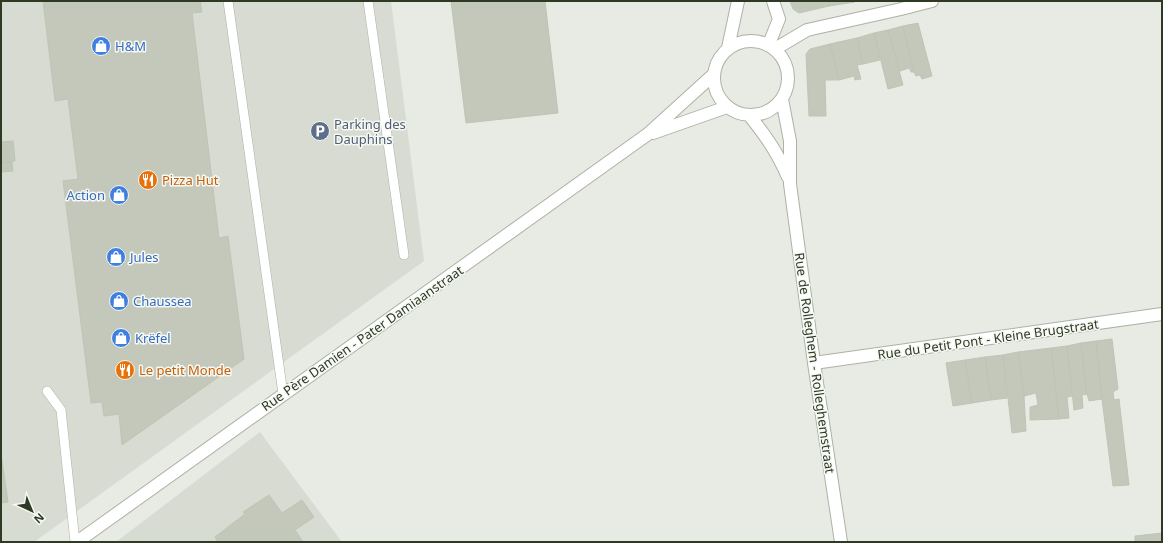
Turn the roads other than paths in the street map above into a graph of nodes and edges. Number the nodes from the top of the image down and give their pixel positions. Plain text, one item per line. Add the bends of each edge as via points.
1 (228, 1) edge
2 (368, 1) edge
3 (738, 1) edge
4 (773, 1) edge
5 (932, 1) edge
6 (902, 5) edge
7 (772, 47) junction
8 (728, 48) junction
9 (713, 75) junction
10 (782, 99) junction
11 (727, 107) junction
12 (749, 115) junction
13 (648, 134) junction
14 (790, 184) junction
15 (404, 255) dead end
16 (1162, 314) edge
17 (814, 363) junction
18 (47, 391) dead end
19 (283, 394) junction
20 (76, 542) edge
21 (841, 542) edge

1 - 19 lane
2 - 15 lane
3 - 8 street
4 - 7 street via 779,19
5 - 6 street
6 - 7 street via 807,30
7 - 8 street via 755,40 740,41
7 - 10 street via 784,59 788,73
8 - 9 street via 717,60
9 - 11 street via 714,88
9 - 13 street, Rue Père Damien - Pater Damiaanstraat
10 - 12 street via 762,114
10 - 14 street, Rue de Rolleghem - Rolleghemstraat via 790,141
11 - 12 street
11 - 13 street, Rue Père Damien - Pater Damiaanstraat
12 - 14 street, Rue de Rolleghem - Rolleghemstraat via 766,135 780,159
13 - 19 street, Rue Père Damien - Pater Damiaanstraat
14 - 17 street, Rue de Rolleghem - Rolleghemstraat
16 - 17 street, Rue du Petit Pont - Kleine Brugstraat
17 - 21 street, Rue de Rolleghem - Rolleghemstraat
18 - 20 lane via 61,410
19 - 20 street, Rue Père Damien - Pater Damiaanstraat

